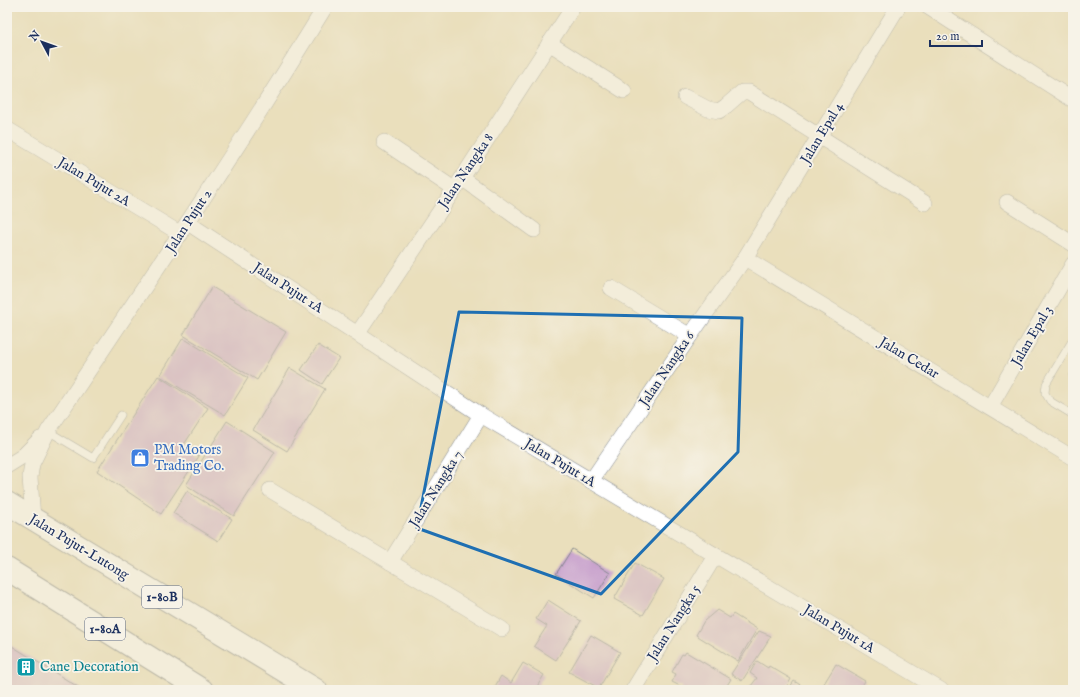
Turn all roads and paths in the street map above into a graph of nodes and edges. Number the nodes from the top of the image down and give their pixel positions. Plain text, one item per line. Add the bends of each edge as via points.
1 (325, 7) edge
2 (572, 7) edge
3 (898, 7) edge
4 (928, 7) edge
5 (549, 43) junction
6 (624, 90) dead end
7 (685, 97) dead end
8 (1073, 100) edge
9 (7, 129) edge
10 (820, 137) junction
11 (384, 142) dead end
12 (458, 183) junction
13 (1007, 202) dead end
14 (925, 203) dead end
15 (184, 229) junction
16 (534, 230) dead end
17 (1073, 244) edge
18 (745, 258) junction
19 (1073, 264) edge
20 (611, 288) dead end
21 (358, 333) junction
22 (690, 336) junction
23 (1073, 339) edge
24 (990, 407) junction
25 (121, 415) dead end
26 (481, 415) junction
27 (1073, 415) edge
28 (48, 431) junction
29 (1073, 458) edge
30 (7, 466) edge
31 (591, 481) junction
32 (270, 490) dead end
33 (7, 503) edge
34 (33, 519) junction
35 (715, 556) junction
36 (390, 562) junction
37 (7, 569) edge
38 (502, 629) dead end
39 (202, 690) edge
40 (316, 690) edge
41 (633, 690) edge
42 (941, 690) edge

1 - 15 street, Jalan Pujut 2
2 - 5 street, Jalan Nangka 8
3 - 10 street, Jalan Epal 4
4 - 8 street
5 - 6 street
5 - 12 street, Jalan Nangka 8
7 - 10 street via 708,110 719,111 742,92 749,92
9 - 15 street, Jalan Pujut 2A
10 - 14 street
10 - 18 street, Jalan Epal 4
11 - 12 street
12 - 16 street
12 - 21 street, Jalan Nangka 8
13 - 17 street
15 - 21 street, Jalan Pujut 1A
15 - 28 street, Jalan Pujut 2
18 - 22 street, Jalan Nangka 6
18 - 24 street, Jalan Cedar
19 - 24 street, Jalan Epal 3
20 - 22 street
21 - 26 street, Jalan Pujut 1A
22 - 31 street, Jalan Nangka 6
23 - 27 lane via 1046,384 1045,393 1050,401
24 - 29 street, Jalan Cedar
25 - 28 lane via 92,458
26 - 31 street, Jalan Pujut 1A
26 - 36 street, Jalan Nangka 7
28 - 30 street, Jalan Pujut 2 via 23,456
28 - 34 street, Jalan Pujut 2 via 32,464 30,477
31 - 35 street, Jalan Pujut 1A
32 - 36 street
33 - 34 highway, Jalan Pujut-Lutong / 1-80B
34 - 40 highway, Jalan Pujut-Lutong / 1-80B
35 - 41 street, Jalan Nangka 5
35 - 42 street, Jalan Pujut 1A
36 - 38 street
37 - 39 highway, 1-80A

